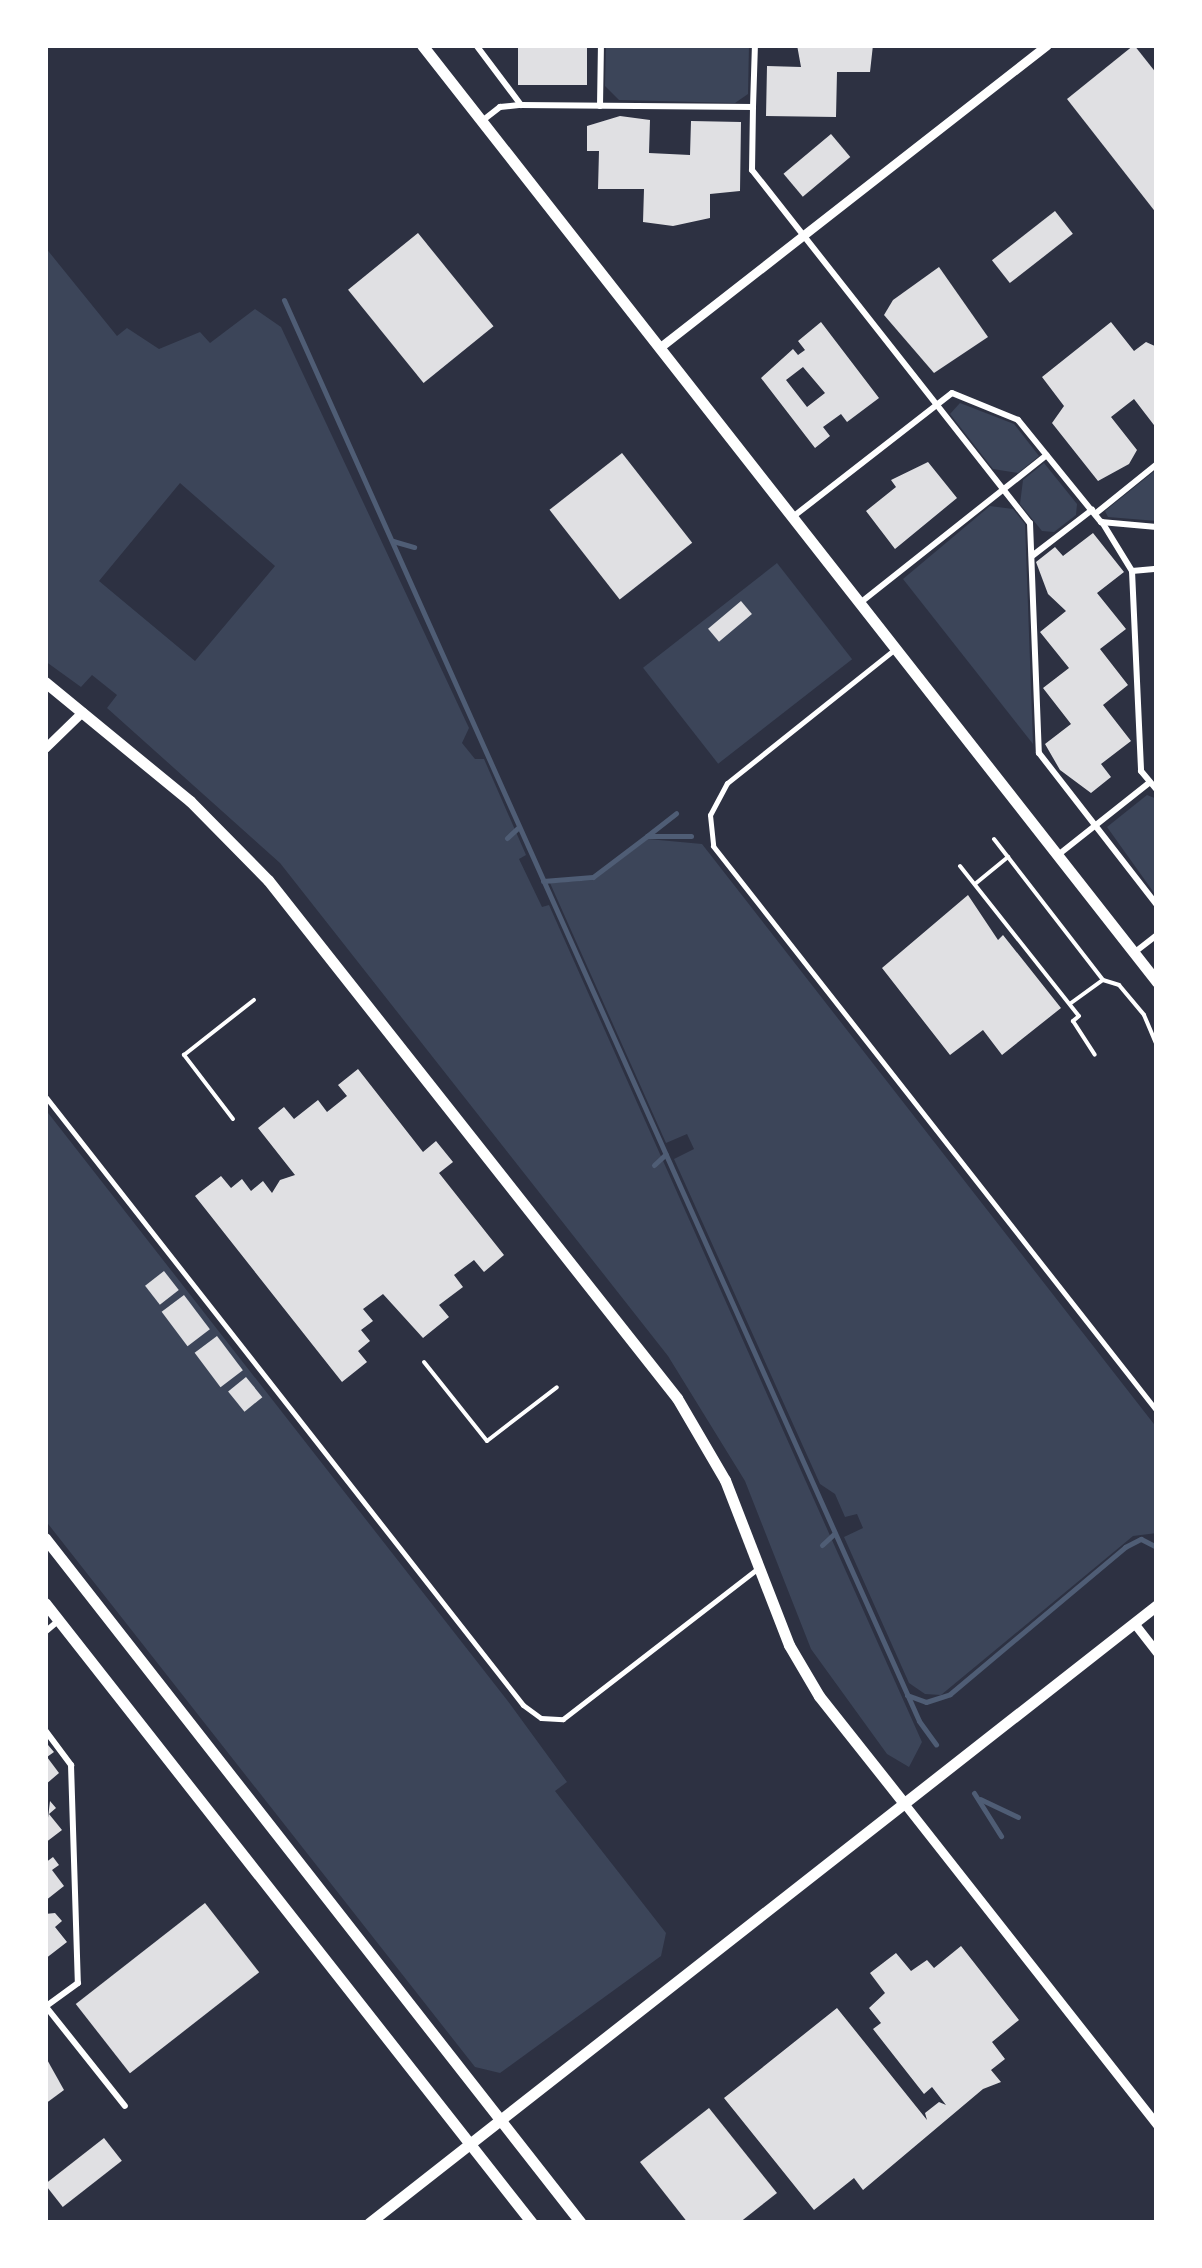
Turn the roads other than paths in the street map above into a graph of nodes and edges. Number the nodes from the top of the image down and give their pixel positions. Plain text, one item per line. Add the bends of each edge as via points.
1 (422, 45) edge
2 (476, 45) edge
3 (601, 45) edge
4 (755, 45) edge
5 (1047, 45) edge
6 (521, 105) junction
7 (600, 106) junction
8 (753, 107) junction
9 (482, 121) junction
10 (805, 236) junction
11 (660, 348) junction
12 (937, 404) junction
13 (1046, 455) junction
14 (1157, 464) edge
15 (1003, 488) junction
16 (1093, 512) junction
17 (793, 517) junction
18 (1102, 522) junction
19 (1157, 527) edge
20 (1032, 557) junction
21 (1157, 569) edge
22 (1132, 571) junction
23 (860, 602) junction
24 (896, 648) junction
25 (45, 682) edge
26 (82, 712) junction
27 (45, 748) edge
28 (1150, 782) junction
29 (1157, 790) edge
30 (1095, 826) junction
31 (1058, 855) junction
32 (1157, 905) edge
33 (1157, 935) edge
34 (1134, 953) junction
35 (1157, 982) edge
36 (45, 1096) edge
37 (1157, 1411) edge
38 (45, 1538) edge
39 (756, 1570) junction
40 (45, 1602) edge
41 (1157, 1605) edge
42 (59, 1620) junction
43 (1134, 1624) junction
44 (45, 1632) edge
45 (1157, 1652) edge
46 (45, 1730) edge
47 (903, 1802) junction
48 (46, 2008) edge
49 (125, 2106) dead end
50 (500, 2120) junction
51 (1157, 2126) edge
52 (468, 2145) junction
53 (369, 2223) edge
54 (532, 2223) edge
55 (581, 2223) edge

1 - 9 street
2 - 6 street
3 - 7 street
4 - 8 street
5 - 10 street
6 - 7 street
6 - 9 street via 500,107
7 - 8 street
8 - 10 street via 752,170
9 - 11 street
10 - 11 street
10 - 12 street
11 - 17 street
12 - 13 street via 952,393 1018,420
12 - 15 street
12 - 17 street
13 - 15 street
13 - 16 street
14 - 16 street
15 - 20 street via 1030,523
15 - 23 street
16 - 18 street
16 - 20 street
17 - 23 street
18 - 19 street
18 - 22 street
20 - 30 street via 1038,753
21 - 22 street
22 - 28 street via 1141,771
23 - 24 street
24 - 31 street
24 - 37 lane via 727,784 710,814 713,846
25 - 26 street
26 - 27 street
26 - 39 street via 190,801 268,880 570,1260 697,1426 725,1480
28 - 29 street
28 - 30 street
30 - 31 street
30 - 32 street
31 - 34 street
33 - 34 street
34 - 35 street
36 - 39 lane via 524,1705 541,1718 563,1719
38 - 50 street
39 - 47 street via 819,1696
40 - 42 street
41 - 43 street
42 - 44 street
42 - 52 street
43 - 45 street
43 - 47 street
46 - 48 street via 71,1764 78,1983
47 - 50 street
47 - 51 street
48 - 49 street
50 - 52 street
50 - 55 street
52 - 53 street
52 - 54 street

